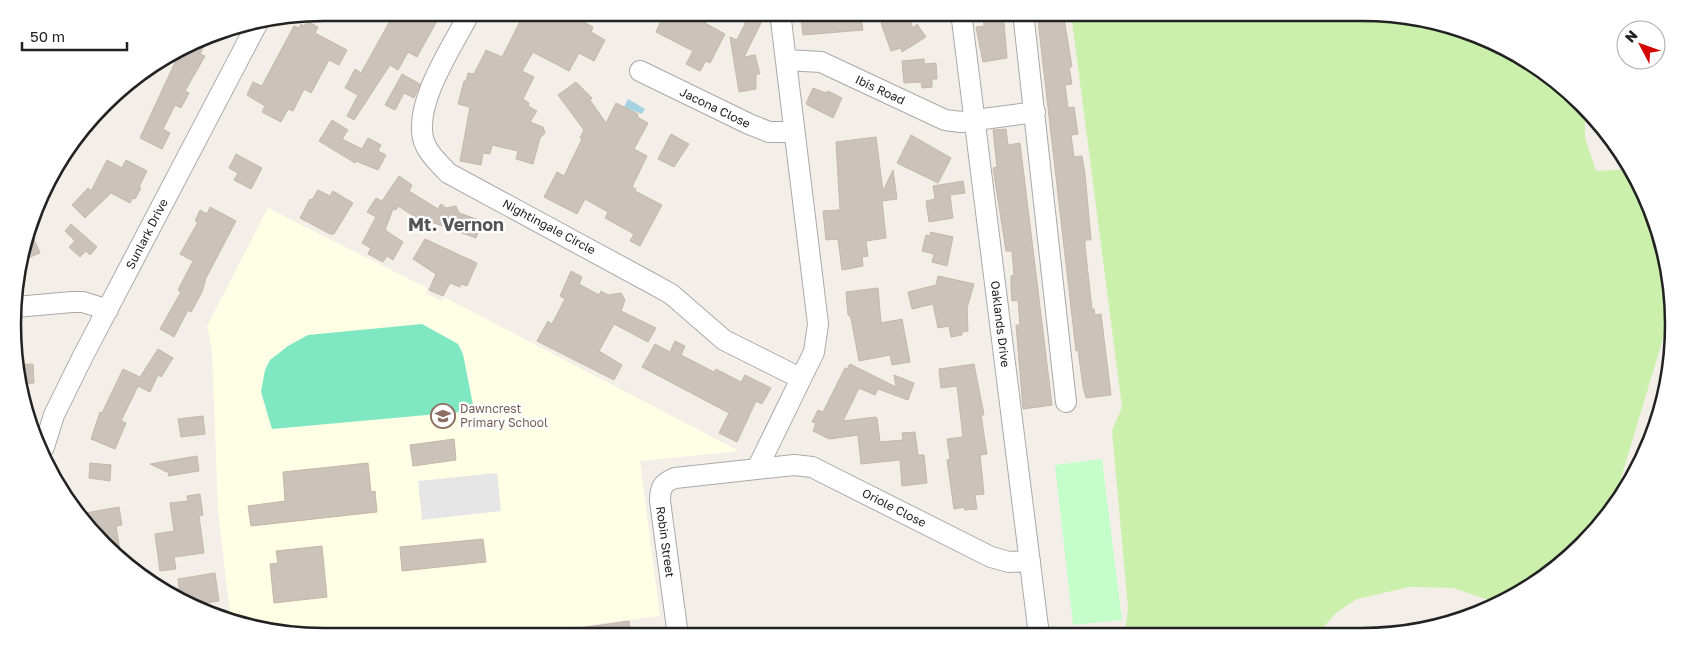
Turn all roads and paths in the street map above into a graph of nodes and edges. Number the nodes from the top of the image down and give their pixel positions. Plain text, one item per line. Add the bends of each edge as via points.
1 (465, 21) edge
2 (781, 21) edge
3 (962, 21) edge
4 (1024, 21) edge
5 (254, 30) edge
6 (786, 60) junction
7 (640, 71) dead end
8 (1036, 112) junction
9 (974, 120) junction
10 (793, 132) junction
11 (22, 306) edge
12 (108, 310) junction
13 (800, 378) junction
14 (1066, 402) dead end
15 (45, 443) edge
16 (757, 469) junction
17 (1030, 561) junction
18 (677, 628) edge
19 (1038, 628) edge

1 - 13 street, Nightingale Circle via 425,100 424,140 433,157 448,172 671,294 724,340
2 - 6 street
3 - 9 street, Oaklands Drive
4 - 8 street
5 - 12 street, Sunlark Drive
6 - 9 street, Ibis Road via 821,62 945,120
6 - 10 street
7 - 10 street, Jacona Close via 769,132
8 - 9 street, Ibis Road
8 - 14 street
9 - 17 street, Oaklands Drive
10 - 13 street via 818,324 814,352
11 - 12 street via 83,302
12 - 15 street, Sunlark Drive via 54,416
13 - 16 street
16 - 17 street, Oriole Close via 794,465 812,467 990,557 1009,562
16 - 18 street, Robin Street via 675,478 665,482 660,489
17 - 19 street, Oaklands Drive

